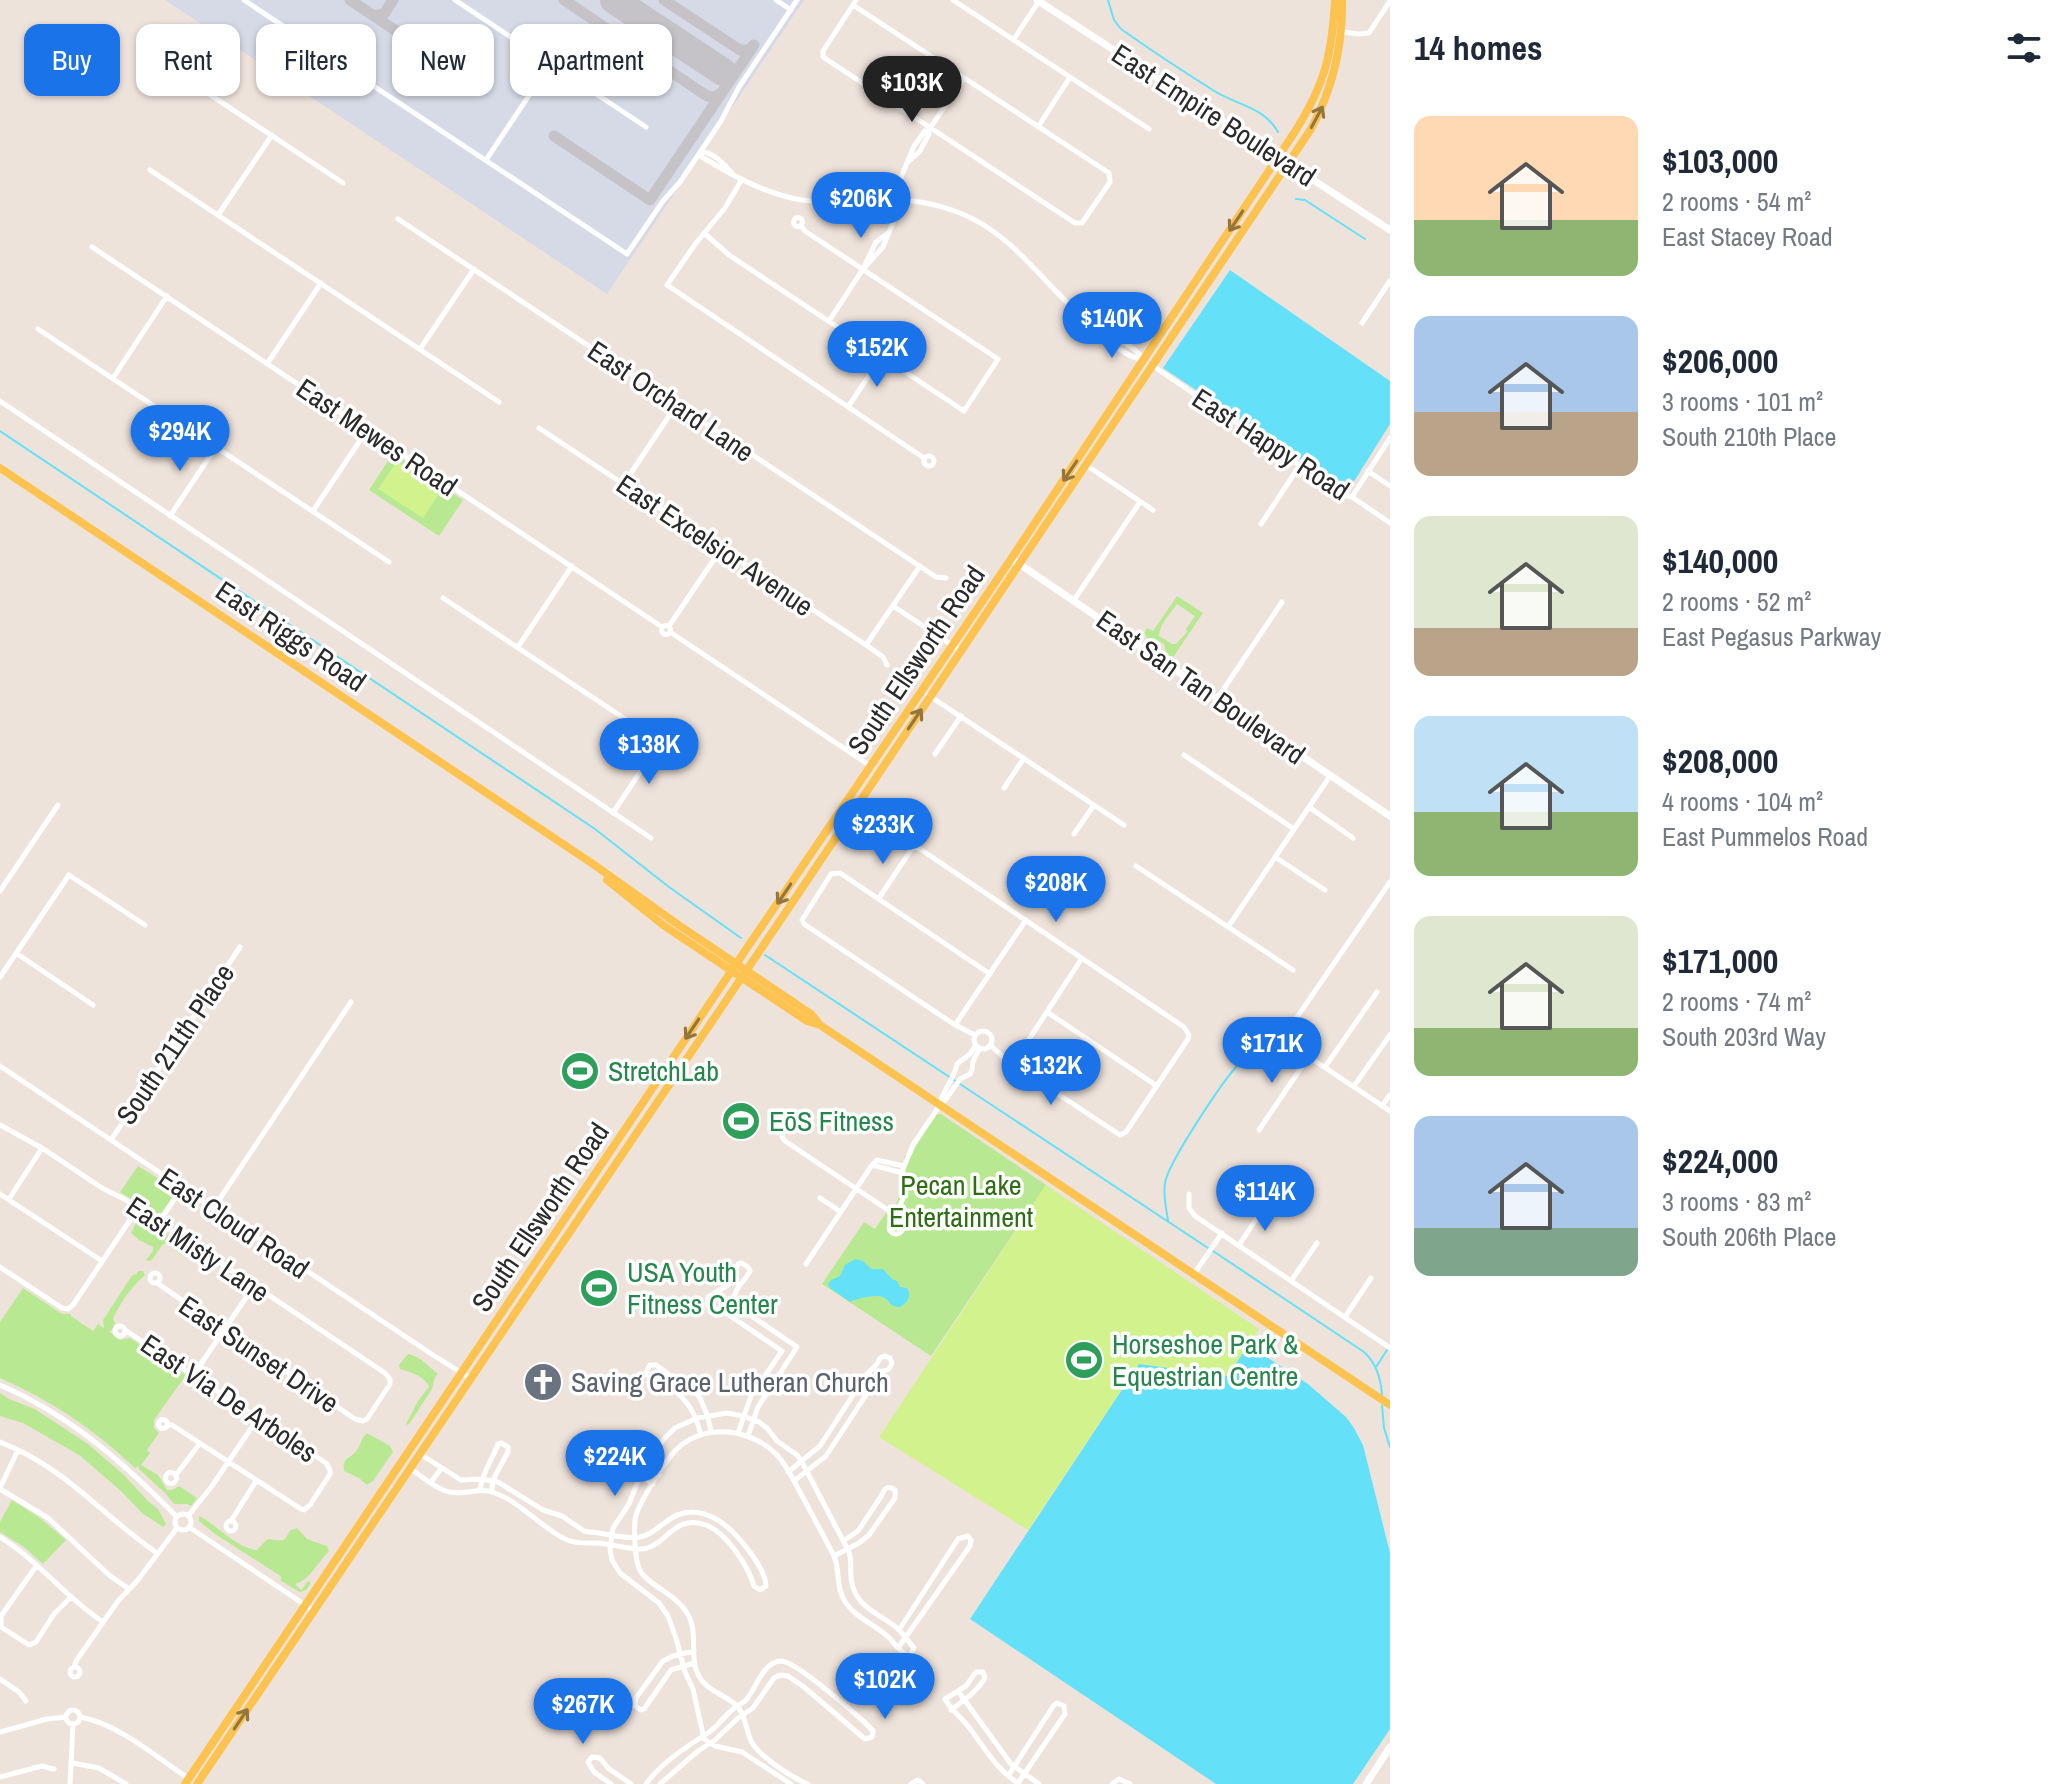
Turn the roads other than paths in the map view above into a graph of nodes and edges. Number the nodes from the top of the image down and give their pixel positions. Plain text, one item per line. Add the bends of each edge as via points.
1 (244, 0) edge
2 (455, 0) edge
3 (776, 0) edge
4 (797, 0) edge
5 (953, 0) edge
6 (1039, 0) edge
7 (1335, 0) edge
8 (1342, 0) edge
9 (1390, 1) edge
10 (854, 2) edge
11 (791, 10) junction
12 (1337, 31) junction
13 (510, 37) edge
14 (1014, 39) junction
15 (1070, 77) junction
16 (964, 78) junction
17 (213, 96) edge
18 (529, 96) edge
19 (599, 96) edge
20 (646, 127) dead end
21 (1038, 127) junction
22 (1149, 129) dead end
23 (929, 130) junction
24 (272, 135) junction
25 (701, 152) junction
26 (1279, 157) junction
27 (486, 160) junction
28 (1288, 163) junction
29 (150, 170) dead end
30 (742, 179) junction
31 (343, 183) dead end
32 (897, 199) junction
33 (218, 215) junction
34 (398, 219) dead end
35 (801, 226) dead end
36 (1390, 230) edge
37 (704, 233) junction
38 (92, 247) dead end
39 (474, 269) junction
40 (863, 269) junction
41 (1390, 281) edge
42 (321, 283) junction
43 (167, 296) junction
44 (829, 321) junction
45 (1362, 323) dead end
46 (38, 329) dead end
47 (420, 349) junction
48 (882, 356) junction
49 (1148, 362) junction
50 (267, 364) junction
51 (113, 378) junction
52 (0, 401) edge
53 (499, 402) dead end
54 (677, 404) junction
55 (848, 407) junction
56 (539, 428) dead end
57 (367, 430) junction
58 (1390, 438) edge
59 (216, 447) junction
60 (924, 458) dead end
61 (1086, 465) junction
62 (1300, 465) junction
63 (0, 468) edge
64 (1368, 471) junction
65 (623, 485) junction
66 (1390, 486) edge
67 (1352, 497) junction
68 (1140, 502) junction
69 (1153, 510) dead end
70 (313, 511) junction
71 (169, 516) junction
72 (1390, 523) edge
73 (1261, 524) dead end
74 (721, 549) junction
75 (1015, 561) junction
76 (389, 562) dead end
77 (572, 566) junction
78 (920, 566) junction
79 (946, 578) dead end
80 (443, 598) dead end
81 (1074, 600) junction
82 (1282, 602) dead end
83 (893, 606) junction
84 (667, 628) junction
85 (866, 645) junction
86 (518, 647) junction
87 (956, 648) junction
88 (887, 665) dead end
89 (926, 693) junction
90 (1217, 699) junction
91 (961, 716) junction
92 (935, 754) dead end
93 (1184, 755) dead end
94 (1024, 758) junction
95 (875, 769) junction
96 (1330, 776) junction
97 (1004, 788) dead end
98 (58, 805) dead end
99 (1094, 805) junction
100 (1309, 807) junction
101 (613, 813) junction
102 (1390, 816) edge
103 (1124, 825) dead end
104 (1294, 829) junction
105 (1074, 834) dead end
106 (651, 838) dead end
107 (1353, 838) dead end
108 (1275, 857) junction
109 (1136, 866) dead end
110 (1390, 882) edge
111 (1325, 890) dead end
112 (0, 891) edge
113 (879, 898) junction
114 (1026, 920) junction
115 (145, 925) dead end
116 (1228, 927) junction
117 (240, 947) dead end
118 (16, 953) junction
119 (1082, 958) junction
120 (734, 967) junction
121 (1293, 970) dead end
122 (744, 974) junction
123 (990, 974) junction
124 (0, 977) edge
125 (1377, 992) dead end
126 (351, 1002) dead end
127 (93, 1005) dead end
128 (1047, 1012) junction
129 (955, 1025) junction
130 (975, 1035) junction
131 (1390, 1035) edge
132 (990, 1045) junction
133 (978, 1047) junction
134 (1309, 1056) junction
135 (1013, 1064) junction
136 (0, 1066) edge
137 (1325, 1067) junction
138 (957, 1078) junction
139 (1157, 1086) junction
140 (1354, 1087) junction
141 (1390, 1095) edge
142 (940, 1105) junction
143 (1382, 1106) junction
144 (1390, 1111) edge
145 (0, 1125) edge
146 (1259, 1130) dead end
147 (783, 1132) dead end
148 (111, 1140) junction
149 (42, 1148) junction
150 (904, 1169) junction
151 (604, 1170) junction
152 (182, 1188) junction
153 (856, 1189) junction
154 (0, 1194) edge
155 (1189, 1194) dead end
156 (820, 1198) dead end
157 (9, 1199) junction
158 (1266, 1204) dead end
159 (138, 1208) junction
160 (213, 1209) junction
161 (888, 1210) dead end
162 (841, 1212) junction
163 (895, 1219) dead end
164 (159, 1222) junction
165 (1222, 1233) junction
166 (1317, 1243) dead end
167 (1239, 1245) junction
168 (102, 1261) junction
169 (806, 1264) dead end
170 (0, 1267) edge
171 (1194, 1274) junction
172 (1371, 1278) dead end
173 (1291, 1281) junction
174 (157, 1283) dead end
175 (254, 1286) junction
176 (1345, 1317) junction
177 (224, 1329) junction
178 (125, 1330) dead end
179 (1388, 1346) edge
180 (194, 1374) junction
181 (466, 1375) junction
182 (0, 1385) edge
183 (1390, 1405) edge
184 (743, 1416) junction
185 (708, 1417) junction
186 (258, 1418) junction
187 (697, 1418) junction
188 (754, 1419) junction
189 (363, 1421) joint
190 (167, 1424) dead end
191 (711, 1432) junction
192 (738, 1433) junction
193 (701, 1435) junction
194 (748, 1436) junction
195 (418, 1438) junction
196 (0, 1442) edge
197 (200, 1443) junction
198 (18, 1450) junction
199 (419, 1453) junction
200 (229, 1462) junction
201 (802, 1462) junction
202 (646, 1467) junction
203 (409, 1468) junction
204 (441, 1469) junction
205 (788, 1472) junction
206 (806, 1472) junction
207 (176, 1475) dead end
208 (659, 1475) junction
209 (640, 1476) junction
210 (481, 1479) junction
211 (256, 1481) junction
212 (494, 1481) junction
213 (794, 1481) junction
214 (431, 1482) junction
215 (653, 1484) junction
216 (0, 1488) edge
217 (480, 1490) junction
218 (491, 1491) junction
219 (705, 1513) junction
220 (188, 1516) junction
221 (177, 1517) junction
222 (717, 1519) junction
223 (231, 1521) dead end
224 (702, 1524) junction
225 (189, 1527) junction
226 (177, 1528) junction
227 (711, 1528) junction
228 (610, 1539) junction
229 (1, 1540) edge
230 (843, 1541) junction
231 (635, 1543) junction
232 (848, 1550) junction
233 (157, 1553) junction
234 (834, 1556) junction
235 (37, 1565) junction
236 (129, 1589) junction
237 (70, 1598) junction
238 (309, 1608) junction
239 (103, 1622) junction
240 (0, 1623) edge
241 (899, 1630) junction
242 (906, 1638) junction
243 (898, 1648) junction
244 (694, 1651) junction
245 (680, 1654) junction
246 (787, 1662) junction
247 (694, 1663) junction
248 (683, 1665) junction
249 (770, 1665) junction
250 (74, 1667) dead end
251 (785, 1675) junction
252 (777, 1676) junction
253 (0, 1679) edge
254 (958, 1691) junction
255 (831, 1695) junction
256 (964, 1700) junction
257 (26, 1701) dead end
258 (840, 1702) junction
259 (824, 1703) junction
260 (737, 1706) junction
261 (951, 1710) junction
262 (833, 1711) junction
263 (743, 1715) junction
264 (66, 1717) junction
265 (80, 1717) junction
266 (73, 1724) junction
267 (0, 1732) edge
268 (702, 1736) junction
269 (709, 1744) junction
270 (1390, 1747) edge
271 (72, 1763) junction
272 (1014, 1767) junction
273 (54, 1769) dead end
274 (1023, 1774) junction
275 (1008, 1776) junction
276 (0, 1777) edge
277 (193, 1783) edge
278 (1018, 1783) edge
279 (70, 1784) edge
280 (126, 1784) edge
281 (611, 1784) edge
282 (631, 1784) edge
283 (646, 1784) edge
284 (660, 1784) edge
285 (791, 1784) edge
286 (808, 1784) edge
287 (911, 1784) edge
288 (923, 1784) edge
289 (1039, 1784) edge
290 (1112, 1784) edge
291 (1130, 1784) edge
292 (1366, 1784) edge

1 - 27 street
2 - 13 street
3 - 11 street
4 - 11 street
5 - 14 street
6 - 14 street
6 - 26 street, East Empire Boulevard
7 - 12 main road
8 - 12 main road
9 - 12 street via 1369,33
10 - 16 street
10 - 23 street via 822,56
11 - 25 street
12 - 26 main road, South Ellsworth Road via 1315,97
28 -> 12 main road, South Ellsworth Road via 1329,92
14 - 15 street
15 - 21 street
15 - 22 street
16 - 21 street
16 - 23 street
17 - 24 street
18 - 27 street
19 - 20 street
21 - 23 street via 1111,177 1079,225
23 - 32 street via 912,148
24 - 31 street
24 - 33 street
25 - 27 street via 627,254
25 - 30 street, East Happy Road
26 - 28 street, East Empire Boulevard
26 -> 49 main road, South Ellsworth Road
28 - 36 street, East Empire Boulevard
28 - 49 main road, South Ellsworth Road
29 - 33 street
30 - 32 street, East Happy Road via 803,200
30 - 37 street
32 - 40 street via 888,233 876,242
32 - 49 street, East Happy Road via 947,208 994,231 1105,338
33 - 42 street
34 - 39 street, East Orchard Lane
35 - 40 street
37 - 44 street
37 - 55 street via 667,285
38 - 43 street, East Mewes Road
39 - 47 street
39 - 54 street, East Orchard Lane
40 - 44 street
40 - 48 street via 998,359 964,411
41 - 45 street
42 - 47 street
42 - 50 street
43 - 50 street, East Mewes Road
43 - 51 street
44 - 48 street
46 - 51 street
47 - 53 street
48 - 55 street
49 - 61 main road, South Ellsworth Road
49 - 62 street, East Happy Road
49 -> 75 main road, South Ellsworth Road
50 - 57 street, East Mewes Road
51 - 59 street
52 - 71 street
54 - 65 street
54 - 78 street, East Orchard Lane
55 - 60 street
56 - 65 street, East Excelsior Avenue
57 - 70 street
57 - 77 street, East Mewes Road
58 - 64 street
59 - 70 street
59 - 71 street
61 - 68 street
61 - 75 main road, South Ellsworth Road
62 - 67 street, East Happy Road
62 - 73 street
63 - 120 main road, East Riggs Road via 558,841
64 - 66 street
64 - 67 street
65 - 74 street, East Excelsior Avenue
67 - 72 street, East Happy Road
68 - 69 street
68 - 81 street
70 - 76 street
71 - 101 street
74 - 84 street
74 - 85 street, East Excelsior Avenue
75 - 81 street, East San Tan Boulevard
75 - 87 main road, South Ellsworth Road
77 - 84 street, East Mewes Road
77 - 86 street
78 - 79 street, East Orchard Lane
78 - 83 street
80 - 86 street
81 - 90 street, East San Tan Boulevard
82 - 90 street
83 - 85 street
83 - 87 street
84 - 95 street, East Mewes Road
85 - 88 street, East Excelsior Avenue
86 - 101 street via 660,742
87 - 89 main road, South Ellsworth Road
89 - 91 street
89 - 95 main road, South Ellsworth Road
90 - 96 street, East San Tan Boulevard
91 - 92 street
91 - 94 street
93 - 104 street
94 - 97 street
94 - 99 street
95 -> 120 main road, South Ellsworth Road
95 - 122 main road, South Ellsworth Road
96 - 100 street
96 - 102 street, East San Tan Boulevard
98 - 112 street
99 - 103 street
99 - 105 street
100 - 104 street
100 - 107 street
101 - 106 street
104 - 108 street
108 - 111 street
108 - 116 street
109 - 116 street
110 - 134 street via 1282,1039
113 - 114 street via 914,847
113 - 123 street
113 - 129 street via 835,872 802,920
114 - 119 street
114 - 123 street
115 - 118 street via 71,875
116 - 121 street
117 - 148 street, South 211th Place
118 - 124 street
118 - 127 street
119 - 128 street
119 - 139 street via 1189,1035
120 - 122 main road, East Riggs Road
120 -> 151 main road, South Ellsworth Road
122 - 142 main road, East Riggs Road
122 - 151 main road, South Ellsworth Road
123 - 129 street
125 - 137 street
126 - 160 street
128 - 135 street
128 - 139 street
129 - 130 street
130 - 132 street via 988,1032
130 - 133 street
131 - 140 street
132 - 133 street
132 - 135 street
133 - 138 street via 957,1064
133 - 138 street via 970,1074
134 - 137 street
134 - 146 street
135 - 139 street via 1117,1134 1126,1132
136 - 148 street, East Cloud Road
137 - 140 street
138 - 142 street
140 - 143 street
141 - 143 street
142 - 150 street
142 - 171 main road, East Riggs Road
143 - 144 street
145 - 149 street, East Misty Lane
147 - 153 street via 785,1141
148 - 152 street, East Cloud Road
149 - 157 street
149 - 159 street, East Misty Lane
150 - 153 street via 877,1160
150 - 163 street via 903,1198
151 - 181 main road, South Ellsworth Road
152 - 160 street, East Cloud Road
152 - 164 street
153 - 161 street
153 - 162 street
154 - 157 street
155 - 165 street via 1195,1216
156 - 162 street
157 - 168 street
158 - 167 street
159 - 164 street, East Misty Lane
159 - 168 street
160 - 181 street, East Cloud Road
162 - 169 street
164 - 175 street, East Misty Lane
165 - 167 street
165 - 171 street
166 - 173 street
167 - 173 street
168 - 170 street via 68,1309
171 - 183 main road, East Riggs Road
172 - 176 street
173 - 176 street
174 - 177 street, East Sunset Drive
175 - 177 street
175 - 189 street, East Misty Lane via 390,1379
176 - 179 street
177 - 180 street
177 - 189 street, East Sunset Drive
178 - 180 street, East Via De Arboles
180 - 186 street, East Via De Arboles
181 - 195 main road, South Ellsworth Road
181 - 199 main road, South Ellsworth Road
182 - 221 street via 88,1435
184 - 185 street
184 - 188 street
184 - 188 street via 782,1351 707,1305 708,1297 725,1288 742,1263 750,1271 738,1285 734,1304 797,1347
184 - 192 street
185 - 187 street
185 - 187 street via 697,1394 650,1365 647,1375 686,1400
185 - 191 street
186 - 200 street
186 - 211 street, East Via De Arboles via 330,1470 304,1510
187 - 193 street
187 - 202 street via 668,1433
188 - 194 street
188 - 201 street
190 - 197 street
191 - 192 street
191 - 193 street
192 - 194 street
193 - 208 street via 681,1445
194 - 205 street via 774,1452
195 - 203 main road
195 - 238 main road, South Ellsworth Road
196 - 198 street
197 - 200 street
197 - 207 street
198 - 216 street
198 - 233 street via 68,1480
199 - 203 main road, South Ellsworth Road
199 - 204 street
200 - 211 street
200 - 220 street
201 - 205 street
201 - 206 street
201 - 206 street via 820,1446 880,1358 890,1358 892,1366 881,1372 826,1456
202 - 208 street
202 - 209 street
202 - 209 street via 618,1446 610,1449
203 - 214 street
203 - 238 main road, South Ellsworth Road
204 - 210 street via 461,1480
204 - 214 street
205 - 213 street
206 - 213 street
206 - 230 street
208 - 215 street
209 - 215 street
209 - 228 street
210 - 212 street
210 - 212 street via 498,1444 505,1444 508,1452
210 - 217 street
211 - 223 street
212 - 218 street
212 - 228 street via 584,1531
213 - 234 street
214 - 217 street via 447,1492
215 - 231 street via 636,1514
216 - 236 street via 48,1518
217 - 218 street
218 - 228 street via 570,1541
219 - 222 street
219 - 224 street
219 - 231 street via 677,1515
220 - 221 street
220 - 225 street
221 - 226 street
222 - 227 street
222 - 227 street via 752,1556 767,1582 763,1589 754,1586 738,1556
224 - 227 street
224 - 231 street via 678,1526 653,1546
225 - 226 street
225 - 238 street
226 - 233 street
228 - 231 street via 623,1536
228 - 231 street via 622,1547
228 - 245 street via 612,1560 620,1573 663,1608
229 - 235 street
230 - 232 street
230 - 232 street via 862,1526 884,1490 895,1490 895,1498 869,1535
231 - 244 street via 639,1571 688,1613
232 - 234 street
232 - 241 street via 854,1592
233 - 236 street
234 - 243 street via 848,1605
235 - 237 street
235 - 240 street
236 - 239 street
237 - 239 street
237 - 240 street via 29,1645
238 - 277 main road, South Ellsworth Road
239 - 250 street
241 - 242 street
241 - 242 street via 958,1539 968,1536 970,1546
242 - 243 street
242 - 243 street via 912,1654
244 - 245 street
244 - 247 street
245 - 248 street
245 - 248 street via 661,1664 635,1706 644,1709 668,1672
246 - 249 street
246 - 251 street
246 - 255 street
247 - 248 street
247 - 260 street via 707,1687
248 - 268 street
249 - 252 street
249 - 260 street
251 - 252 street
251 - 259 street
252 - 263 street
253 - 257 street
254 - 256 street
254 - 256 street via 976,1672 983,1672 984,1681
254 - 261 street via 945,1699
255 - 258 street
255 - 259 street
256 - 261 street
256 - 272 street
258 - 262 street
258 - 262 street via 872,1729 872,1737 865,1739
259 - 262 street
260 - 263 street
260 - 268 street
261 - 275 street
263 - 269 street
263 - 286 street via 759,1752
264 - 265 street via 74,1710
264 - 266 street
264 - 267 street
265 - 266 street
265 - 277 street via 112,1728
266 - 271 street
268 - 269 street
268 - 283 street
269 - 284 street
269 - 285 street via 742,1752
270 - 292 street
271 - 279 street
271 - 280 street via 99,1768
272 - 274 street
272 - 274 street via 1052,1708 1057,1703 1064,1706 1065,1714
272 - 275 street
273 - 276 street via 42,1766
274 - 278 street
274 - 289 street
275 - 278 street
281 - 282 street via 590,1769 592,1757
287 - 288 street
290 - 291 street via 1119,1779

